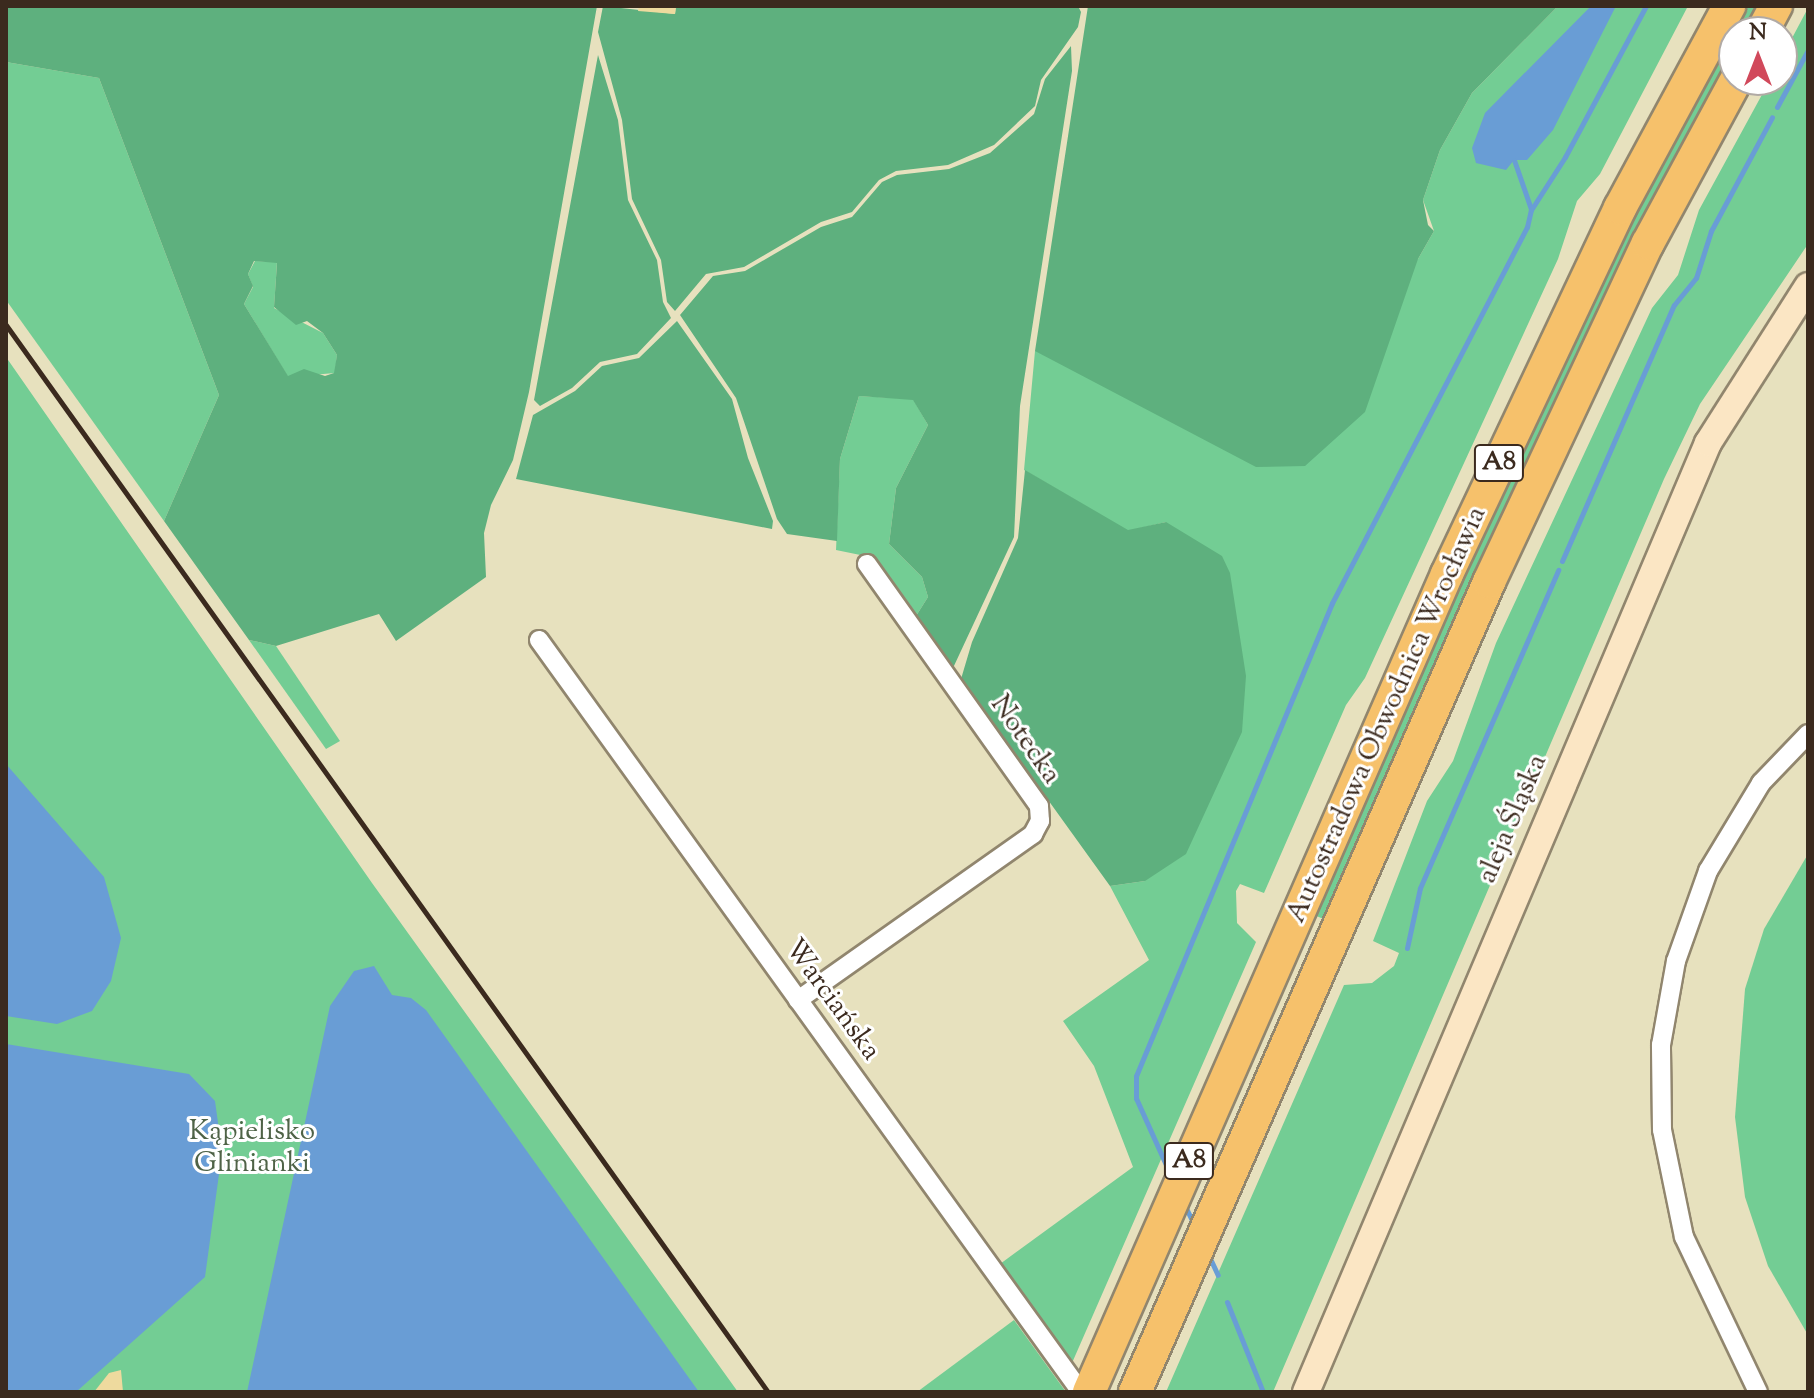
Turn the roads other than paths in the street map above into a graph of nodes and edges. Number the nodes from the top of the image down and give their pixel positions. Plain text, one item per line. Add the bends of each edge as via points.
1 (1729, 6) edge
2 (1727, 96) edge
3 (1808, 286) edge
4 (867, 564) dead end
5 (539, 640) dead end
6 (1808, 734) edge
7 (798, 1000) junction
8 (1081, 1392) edge
9 (1089, 1392) edge
10 (1135, 1392) edge
11 (1306, 1392) edge
12 (1758, 1392) edge

1 - 9 highway, Autostradowa Obwodnica Wrocławia / A8 via 1620,208 1467,531
2 - 10 highway, Autostradowa Obwodnica Wrocławia / A8 via 1648,243 1503,553
3 - 11 street, aleja Śląska via 1708,443
4 - 7 street, Notecka via 1039,806 1040,821 1033,834
5 - 7 street, Warciańska
6 - 12 street via 1761,783 1708,871 1676,961 1661,1045 1662,1130 1680,1222 1711,1301
7 - 8 street, Warciańska

